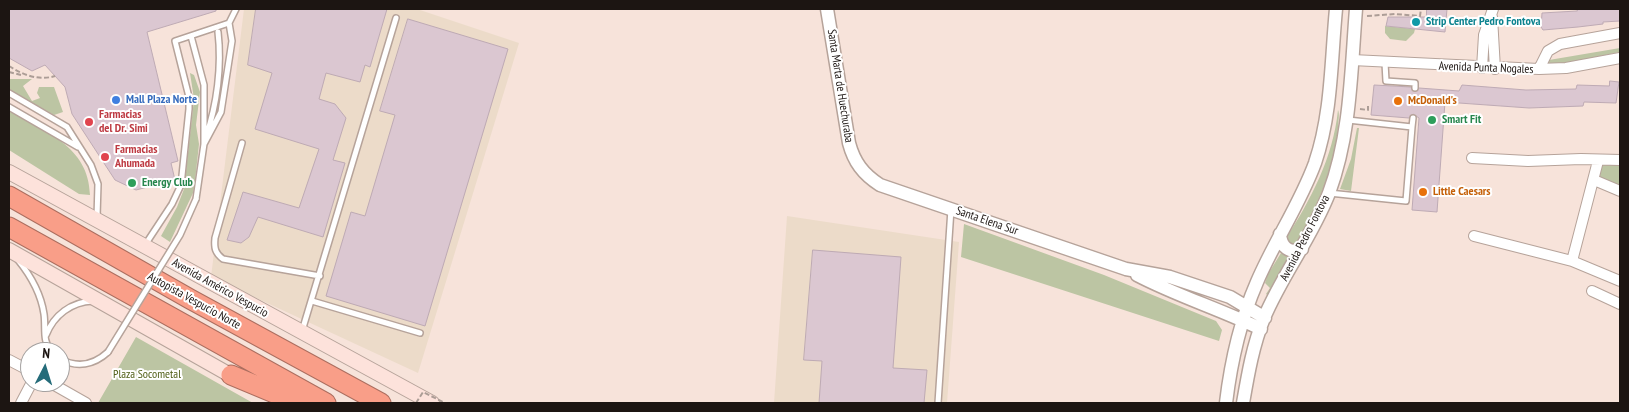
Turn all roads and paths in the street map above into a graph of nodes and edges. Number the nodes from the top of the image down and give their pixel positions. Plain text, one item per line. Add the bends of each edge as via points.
1 (236, 9) edge
2 (827, 9) edge
3 (1336, 9) edge
4 (1421, 9) edge
5 (1360, 12) edge
6 (1492, 13) edge
7 (396, 18) dead end
8 (229, 23) junction
9 (218, 32) dead end
10 (1620, 33) edge
11 (192, 36) junction
12 (1620, 59) edge
13 (1352, 60) junction
14 (1385, 63) junction
15 (9, 66) edge
16 (1482, 68) junction
17 (1495, 69) junction
18 (1539, 69) junction
19 (9, 72) edge
20 (23, 75) junction
21 (55, 76) dead end
22 (1415, 88) dead end
23 (9, 93) edge
24 (9, 106) edge
25 (1368, 106) dead end
26 (1357, 109) dead end
27 (1413, 118) dead end
28 (1347, 119) junction
29 (1412, 127) junction
30 (242, 143) dead end
31 (204, 144) junction
32 (80, 148) junction
33 (1472, 158) dead end
34 (1620, 160) edge
35 (1598, 161) junction
36 (856, 162) joint
37 (9, 172) edge
38 (1594, 180) junction
39 (1620, 191) edge
40 (1328, 193) junction
41 (9, 196) edge
42 (951, 209) junction
43 (97, 220) junction
44 (9, 227) edge
45 (1280, 234) junction
46 (1474, 236) dead end
47 (144, 246) junction
48 (1302, 249) junction
49 (9, 251) edge
50 (1572, 261) junction
51 (1126, 269) junction
52 (320, 276) junction
53 (1620, 281) edge
54 (1592, 291) dead end
55 (312, 301) junction
56 (104, 302) junction
57 (1620, 304) edge
58 (1247, 305) junction
59 (1242, 320) junction
60 (1263, 323) junction
61 (301, 333) junction
62 (420, 333) dead end
63 (44, 340) joint
64 (9, 360) edge
65 (70, 363) edge
66 (20, 366) edge
67 (230, 375) junction
68 (67, 392) edge
69 (86, 403) edge
70 (279, 403) edge
71 (298, 403) edge
72 (326, 403) edge
73 (381, 403) edge
74 (416, 403) edge
75 (432, 403) edge
76 (445, 403) edge
77 (938, 403) edge
78 (1226, 403) edge
79 (1243, 403) edge

1 - 8 lane
2 - 36 street, Santa Marta de Huechuraba via 849,143
3 - 45 street, Avenida Pedro Fontova via 1329,97 1322,138 1308,179
4 - 5 path via 1420,16
5 - 13 street, Avenida Pedro Fontova
6 - 16 street via 1484,35
6 - 17 street
7 - 52 lane
8 - 11 lane
8 - 31 lane via 232,41 221,112
9 - 31 lane via 220,53 212,118
10 - 18 street via 1560,44 1548,50
11 - 31 lane via 204,85
11 - 47 lane via 175,41 190,109 181,185
12 - 18 street, Avenida Punta Nogales
13 - 14 street, Avenida Punta Nogales
13 - 28 street, Avenida Pedro Fontova
14 - 16 street, Avenida Punta Nogales
14 - 22 lane via 1386,81 1415,83
15 - 20 path
16 - 17 street, Avenida Punta Nogales
17 - 18 street, Avenida Punta Nogales
19 - 20 path
20 - 21 path
23 - 32 lane via 67,127
24 - 32 lane
25 - 26 path via 1368,110
27 - 29 lane
28 - 29 lane
28 - 40 street, Avenida Pedro Fontova
29 - 40 lane via 1406,201
30 - 52 lane via 215,238 217,254 224,259
31 - 65 lane, bridge via 196,199 180,235 108,352 86,364
32 - 43 lane via 91,164 98,184
33 - 35 street via 1528,162
34 - 35 street
35 - 38 street
36 - 42 street, Santa Elena Sur via 869,178 880,185
37 - 43 main road, Avenida Américo Vespucio
38 - 39 street
38 - 50 street
40 - 48 street, Avenida Pedro Fontova
41 - 73 highway, Autopista Vespucio Norte
42 - 51 street, Santa Elena Sur
42 - 77 lane
43 - 47 main road, Avenida Américo Vespucio
44 - 72 highway, Autopista Vespucio Norte
45 - 48 street via 1286,250
45 - 58 street, Avenida Pedro Fontova
46 - 50 street
47 - 61 main road, Avenida Américo Vespucio
48 - 60 street, Avenida Pedro Fontova
49 - 56 main road
49 - 63 lane via 37,289 44,314
50 - 53 street
51 - 58 street, Santa Elena Sur via 1170,277
51 - 59 street, Santa Elena Sur via 1164,290
52 - 55 lane
54 - 57 street
55 - 61 lane
55 - 62 lane
56 - 63 lane via 88,301 66,310 54,320
56 - 67 main road
58 - 59 street, Avenida Pedro Fontova
58 - 60 street, Santa Elena Sur
59 - 60 street, Santa Elena Sur
59 - 78 street, Avenida Pedro Fontova via 1230,367
60 - 79 street, Avenida Pedro Fontova
61 - 75 main road, Avenida Américo Vespucio
64 - 66 street
67 - 70 main road
67 - 71 highway
68 - 69 street
74 - 76 path, bridge via 423,392

